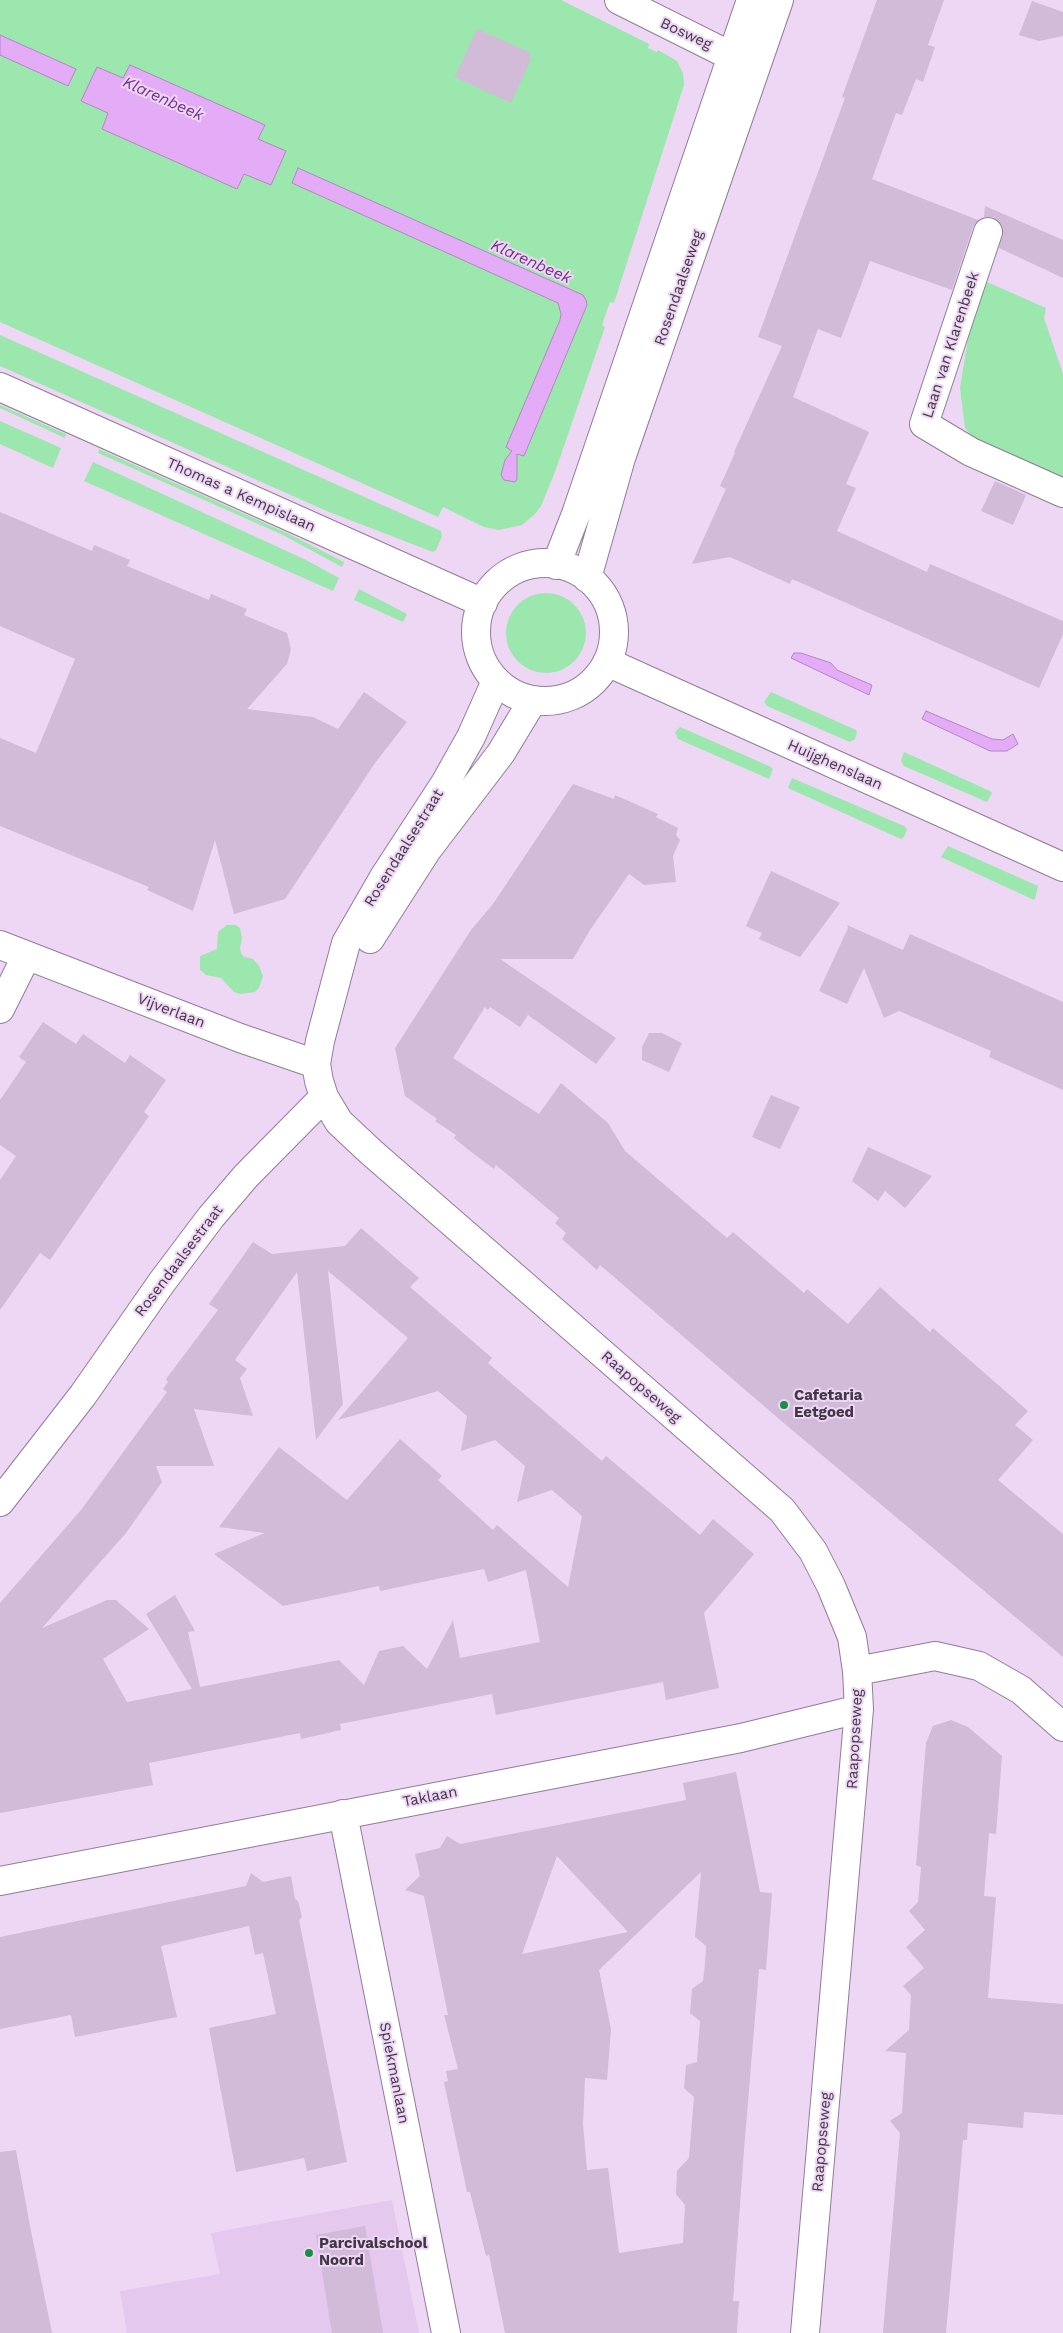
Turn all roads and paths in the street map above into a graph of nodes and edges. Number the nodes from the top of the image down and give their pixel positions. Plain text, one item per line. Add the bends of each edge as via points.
1 (619, 0) edge
2 (751, 0) edge
3 (779, 0) edge
4 (731, 56) junction
5 (754, 68) junction
6 (988, 232) dead end
7 (0, 386) edge
8 (1063, 493) edge
9 (556, 565) junction
10 (587, 578) junction
11 (483, 603) junction
12 (607, 662) junction
13 (496, 681) junction
14 (533, 700) junction
15 (1063, 867) edge
16 (0, 945) edge
17 (26, 956) junction
18 (0, 1009) edge
19 (324, 1019) junction
20 (316, 1064) junction
21 (324, 1097) junction
22 (0, 1502) edge
23 (857, 1671) junction
24 (859, 1709) junction
25 (1063, 1727) edge
26 (343, 1814) junction
27 (0, 1881) edge
28 (446, 2333) edge
29 (805, 2333) edge

1 - 4 street, Bosweg
2 - 4 street, Rosendaalseweg
3 - 5 street, Rosendaalseweg
4 - 5 street, Bosweg
4 - 9 street, Rosendaalseweg via 644,317
5 - 10 street, Rosendaalseweg via 622,458
6 - 8 street, Laan van Klarenbeek via 924,424 970,452
7 - 11 street, Thomas a Kempislaan
9 - 10 street
9 - 11 street via 534,565 513,571 495,585
10 - 12 street via 603,596 612,616 613,640
11 - 13 street via 476,636 479,652
12 - 14 street via 594,680 576,694 556,700
12 - 15 street, Huijghenslaan
13 - 14 street via 507,690
13 - 19 street, Rosendaalsestraat via 444,786 384,877 346,943
14 - 19 street, Rosendaalsestraat via 501,753 386,910
16 - 17 street, Vijverlaan
17 - 18 street
17 - 20 street, Vijverlaan
19 - 20 street, Rosendaalsestraat
20 - 21 street, Rosendaalsestraat
21 - 22 street, Rosendaalsestraat via 246,1176 211,1217 83,1395
21 - 23 street, Raapopseweg via 339,1122 371,1152 782,1510 813,1552 831,1586 852,1637
23 - 24 street, Raapopseweg
23 - 25 street via 935,1656 979,1666 1021,1690
24 - 26 street, Taklaan via 741,1738
24 - 29 street, Raapopseweg
26 - 27 street, Taklaan
26 - 28 street, Spiekmanlaan

